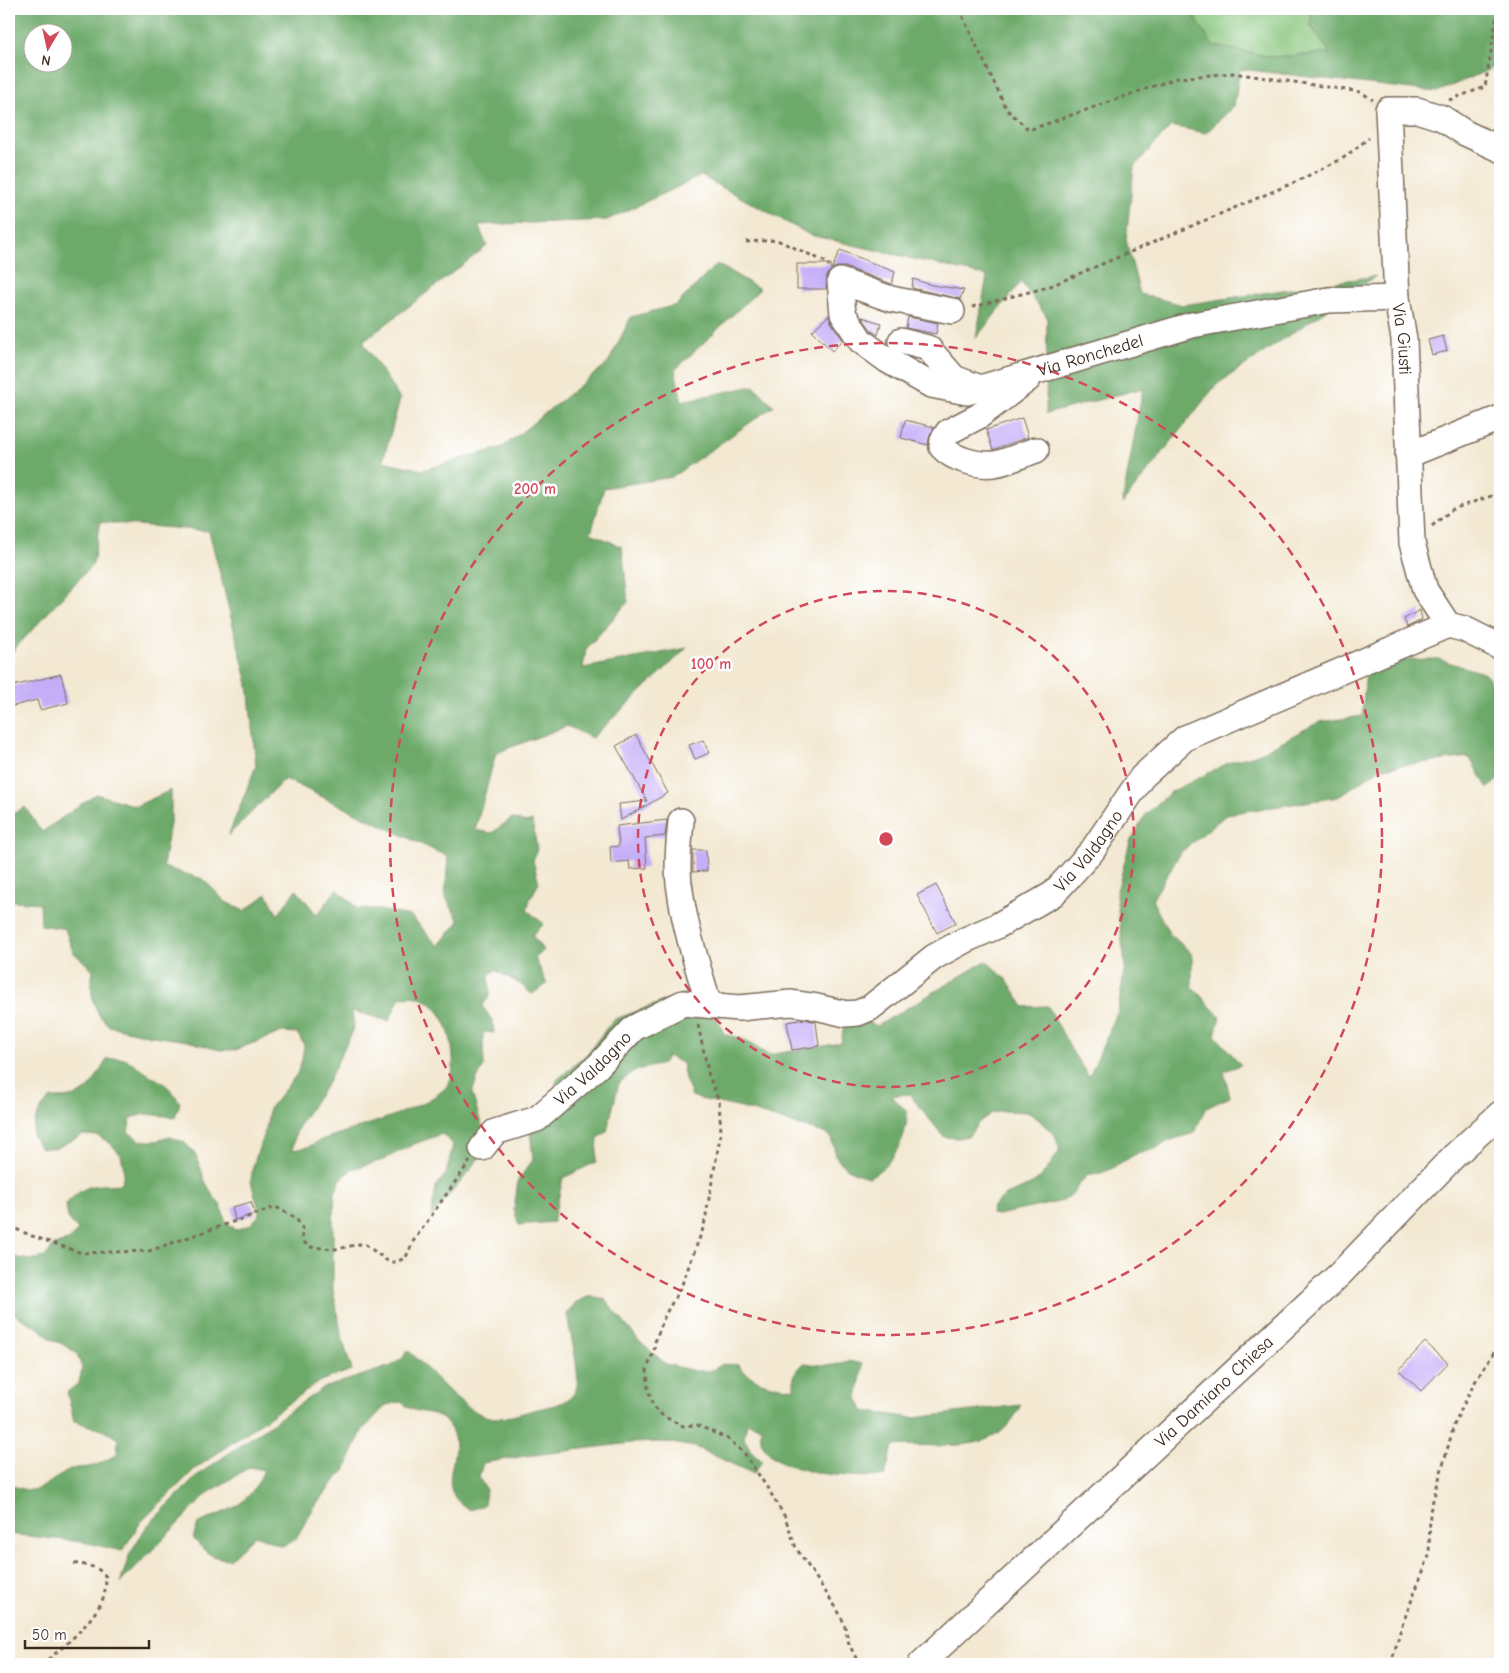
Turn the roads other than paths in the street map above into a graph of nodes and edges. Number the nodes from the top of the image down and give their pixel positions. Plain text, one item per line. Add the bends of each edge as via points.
1 (1500, 149) edge
2 (1397, 298) junction
3 (952, 311) road end
4 (901, 341) dead end
5 (1040, 370) junction
6 (979, 388) junction
7 (1500, 418) edge
8 (1036, 450) dead end
9 (1408, 455) junction
10 (1448, 624) junction
11 (1500, 647) edge
12 (681, 821) dead end
13 (699, 1004) junction
14 (1500, 1114) edge
15 (482, 1148) road end
16 (921, 1664) edge

1 - 2 street, Via Giusti via 1442,118 1417,110 1388,110
2 - 5 street, Via Ronchedel via 1329,300 1192,325
2 - 9 street, Via Giusti via 1404,339
3 - 6 street, Via Ronchedel via 891,300 840,281 843,314 861,340 887,360 932,385 967,392
4 - 6 street via 928,348 954,378
5 - 6 street, Via Ronchedel
5 - 8 street via 979,416 948,432 942,447 949,454 994,464
7 - 9 street
9 - 10 street, Via Giusti via 1412,543 1425,590
10 - 11 street
10 - 13 street, Via Valdagno via 1185,738 1142,776 1092,851 1053,894 934,957 870,1008 846,1014 791,1003 739,1008
12 - 13 street via 679,888
13 - 15 street, Via Valdagno via 682,1003 634,1028 552,1108 537,1119 496,1132
14 - 16 street, Via Damiano Chiesa via 1454,1156 1340,1274

